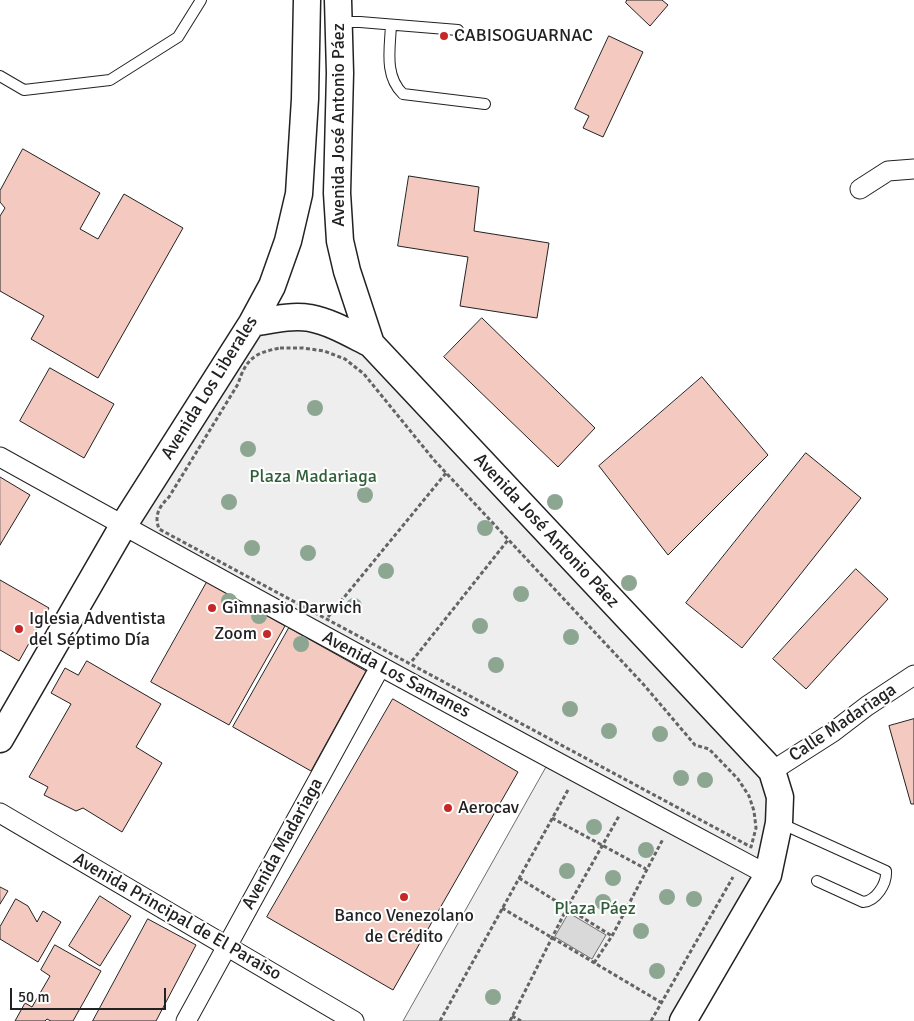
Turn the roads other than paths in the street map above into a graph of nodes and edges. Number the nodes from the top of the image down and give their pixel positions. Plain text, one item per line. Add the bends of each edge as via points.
1 (201, 0) edge
2 (307, 0) edge
3 (338, 11) edge
4 (391, 24) junction
5 (458, 30) dead end
6 (0, 76) edge
7 (485, 104) dead end
8 (914, 169) edge
9 (860, 189) dead end
10 (252, 323) junction
11 (371, 344) junction
12 (0, 457) edge
13 (123, 526) junction
14 (380, 667) junction
15 (914, 675) edge
16 (0, 739) edge
17 (772, 771) junction
18 (0, 812) edge
19 (779, 823) junction
20 (768, 875) junction
21 (817, 881) dead end
22 (227, 946) junction
23 (186, 1021) edge
24 (354, 1021) edge
25 (683, 1021) edge

1 - 6 lane via 178,37 110,80 24,90
2 - 10 main road, Avenida Los Liberales via 299,194 288,242 272,286
3 - 4 lane
3 - 11 main road, Avenida José Antonio Páez via 337,193 340,241
4 - 5 lane
4 - 7 lane via 391,75 403,94
8 - 9 street via 888,171
10 - 11 main road via 286,317 310,318
10 - 13 main road, Avenida Los Liberales
11 - 17 main road, Avenida José Antonio Páez
12 - 13 street, Avenida Los Samanes
13 - 14 street, Avenida Los Samanes
13 - 16 main road, Avenida Los Liberales
14 - 20 street, Avenida Los Samanes
14 - 22 street, Avenida Madariaga
15 - 17 street, Calle Madariaga
17 - 19 main road, Avenida José Antonio Páez via 780,797
18 - 22 street, Avenida Principal de El Paraiso
19 - 20 main road, Avenida José Antonio Páez
19 - 21 lane via 886,871 885,880 874,898 863,902
20 - 25 main road, Avenida José Antonio Páez
22 - 23 street, Avenida Madariaga
22 - 24 street, Avenida Principal de El Paraiso

